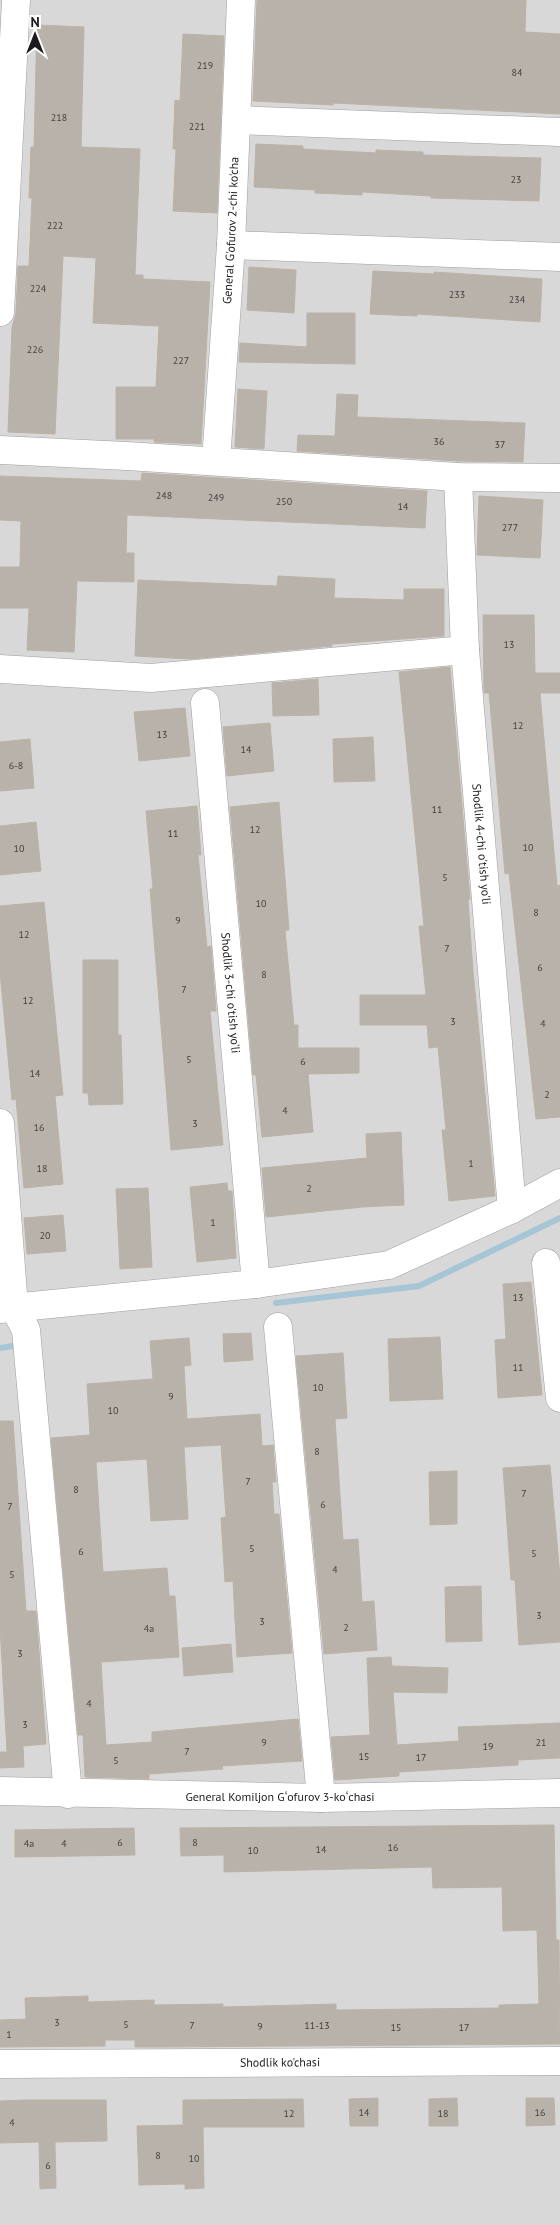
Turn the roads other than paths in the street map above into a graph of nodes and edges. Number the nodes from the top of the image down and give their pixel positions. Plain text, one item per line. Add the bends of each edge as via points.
1 (16, 0) edge
2 (241, 0) edge
3 (5, 119) edge
4 (236, 120) junction
5 (560, 132) edge
6 (231, 245) junction
7 (560, 257) edge
8 (0, 312) edge
9 (0, 450) edge
10 (216, 461) junction
11 (458, 477) junction
12 (560, 478) edge
13 (465, 650) junction
14 (0, 670) edge
15 (205, 703) dead end
16 (0, 1123) edge
17 (560, 1184) edge
18 (512, 1209) junction
19 (546, 1263) dead end
20 (256, 1284) junction
21 (7, 1308) edge
22 (278, 1327) dead end
23 (560, 1398) edge
24 (0, 1791) edge
25 (560, 1793) edge
26 (68, 1794) junction
27 (321, 1798) junction
28 (560, 2061) edge
29 (0, 2064) edge

1 - 3 street
2 - 4 street, General G'ofurov 2-chi ko'cha
3 - 8 street
4 - 5 street
4 - 6 street, General G'ofurov 2-chi ko'cha
6 - 7 street
6 - 10 street, General G'ofurov 2-chi ko'cha
9 - 10 street
10 - 11 street
11 - 12 street
11 - 13 street, Shodlik 4-chi o'tish yo'li
13 - 14 street via 152,678
13 - 18 street, Shodlik 4-chi o'tish yo'li
15 - 20 street, Shodlik 3-chi o'tish yo'li
16 - 21 street
17 - 18 street
18 - 20 street via 389,1266
19 - 23 street
20 - 21 street
21 - 26 street via 26,1330
22 - 27 street
24 - 26 street, General Komiljon Gʻofurov 3-koʻchasi
25 - 27 street, General Komiljon Gʻofurov 3-koʻchasi
26 - 27 street, General Komiljon Gʻofurov 3-koʻchasi
28 - 29 street, Shodlik ko'chasi

